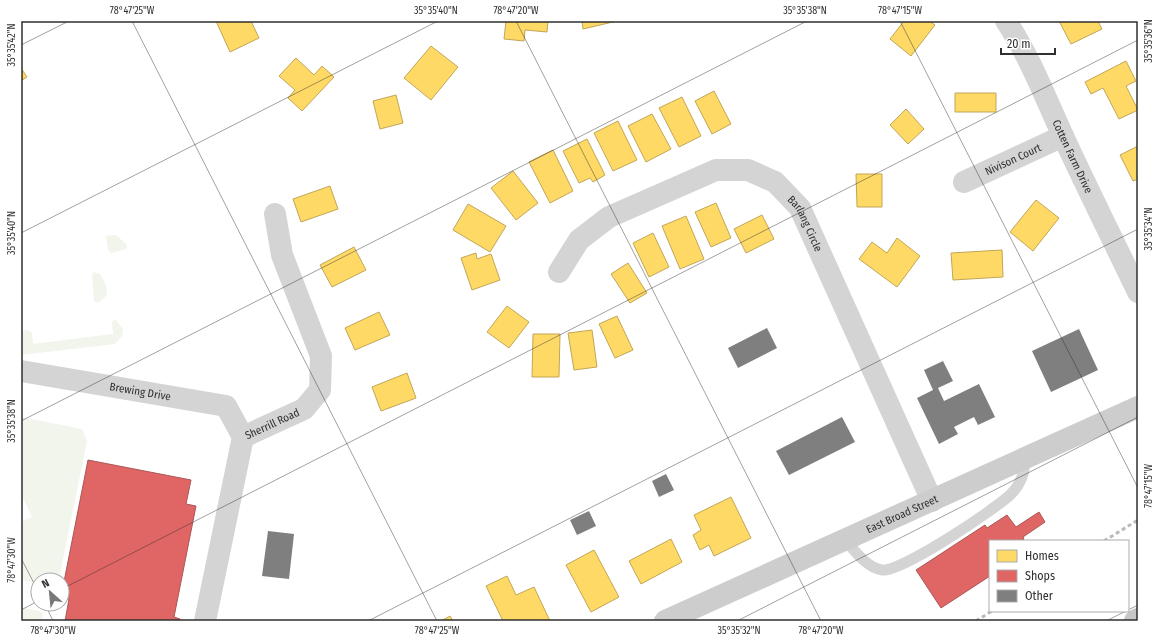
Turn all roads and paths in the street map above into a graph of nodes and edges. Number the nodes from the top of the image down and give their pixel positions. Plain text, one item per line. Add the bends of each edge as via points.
1 (1006, 21) edge
2 (1063, 136) junction
3 (964, 182) dead end
4 (275, 214) dead end
5 (559, 272) dead end
6 (1138, 292) edge
7 (21, 372) edge
8 (1138, 407) edge
9 (243, 436) junction
10 (1025, 459) junction
11 (932, 501) junction
12 (845, 540) junction
13 (1138, 619) edge
14 (205, 621) edge
15 (665, 621) edge
16 (1134, 621) edge

1 - 2 street, Cotten Farm Drive via 1018,38 1035,72
2 - 3 street, Nivison Court
2 - 6 street, Cotten Farm Drive
4 - 9 street, Sherrill Road via 282,255 321,356 320,390 304,408
5 - 11 street, Barlang Circle via 579,240 609,217 716,170 748,170 775,182 800,208
7 - 9 street, Brewing Drive via 226,406
8 - 10 main road, East Broad Street
9 - 14 street, Sherrill Road
10 - 11 main road, East Broad Street
10 - 12 lane via 1025,471 1010,495 958,532 898,567 883,571 869,565
11 - 12 main road, East Broad Street
12 - 15 main road, East Broad Street
13 - 16 main road

